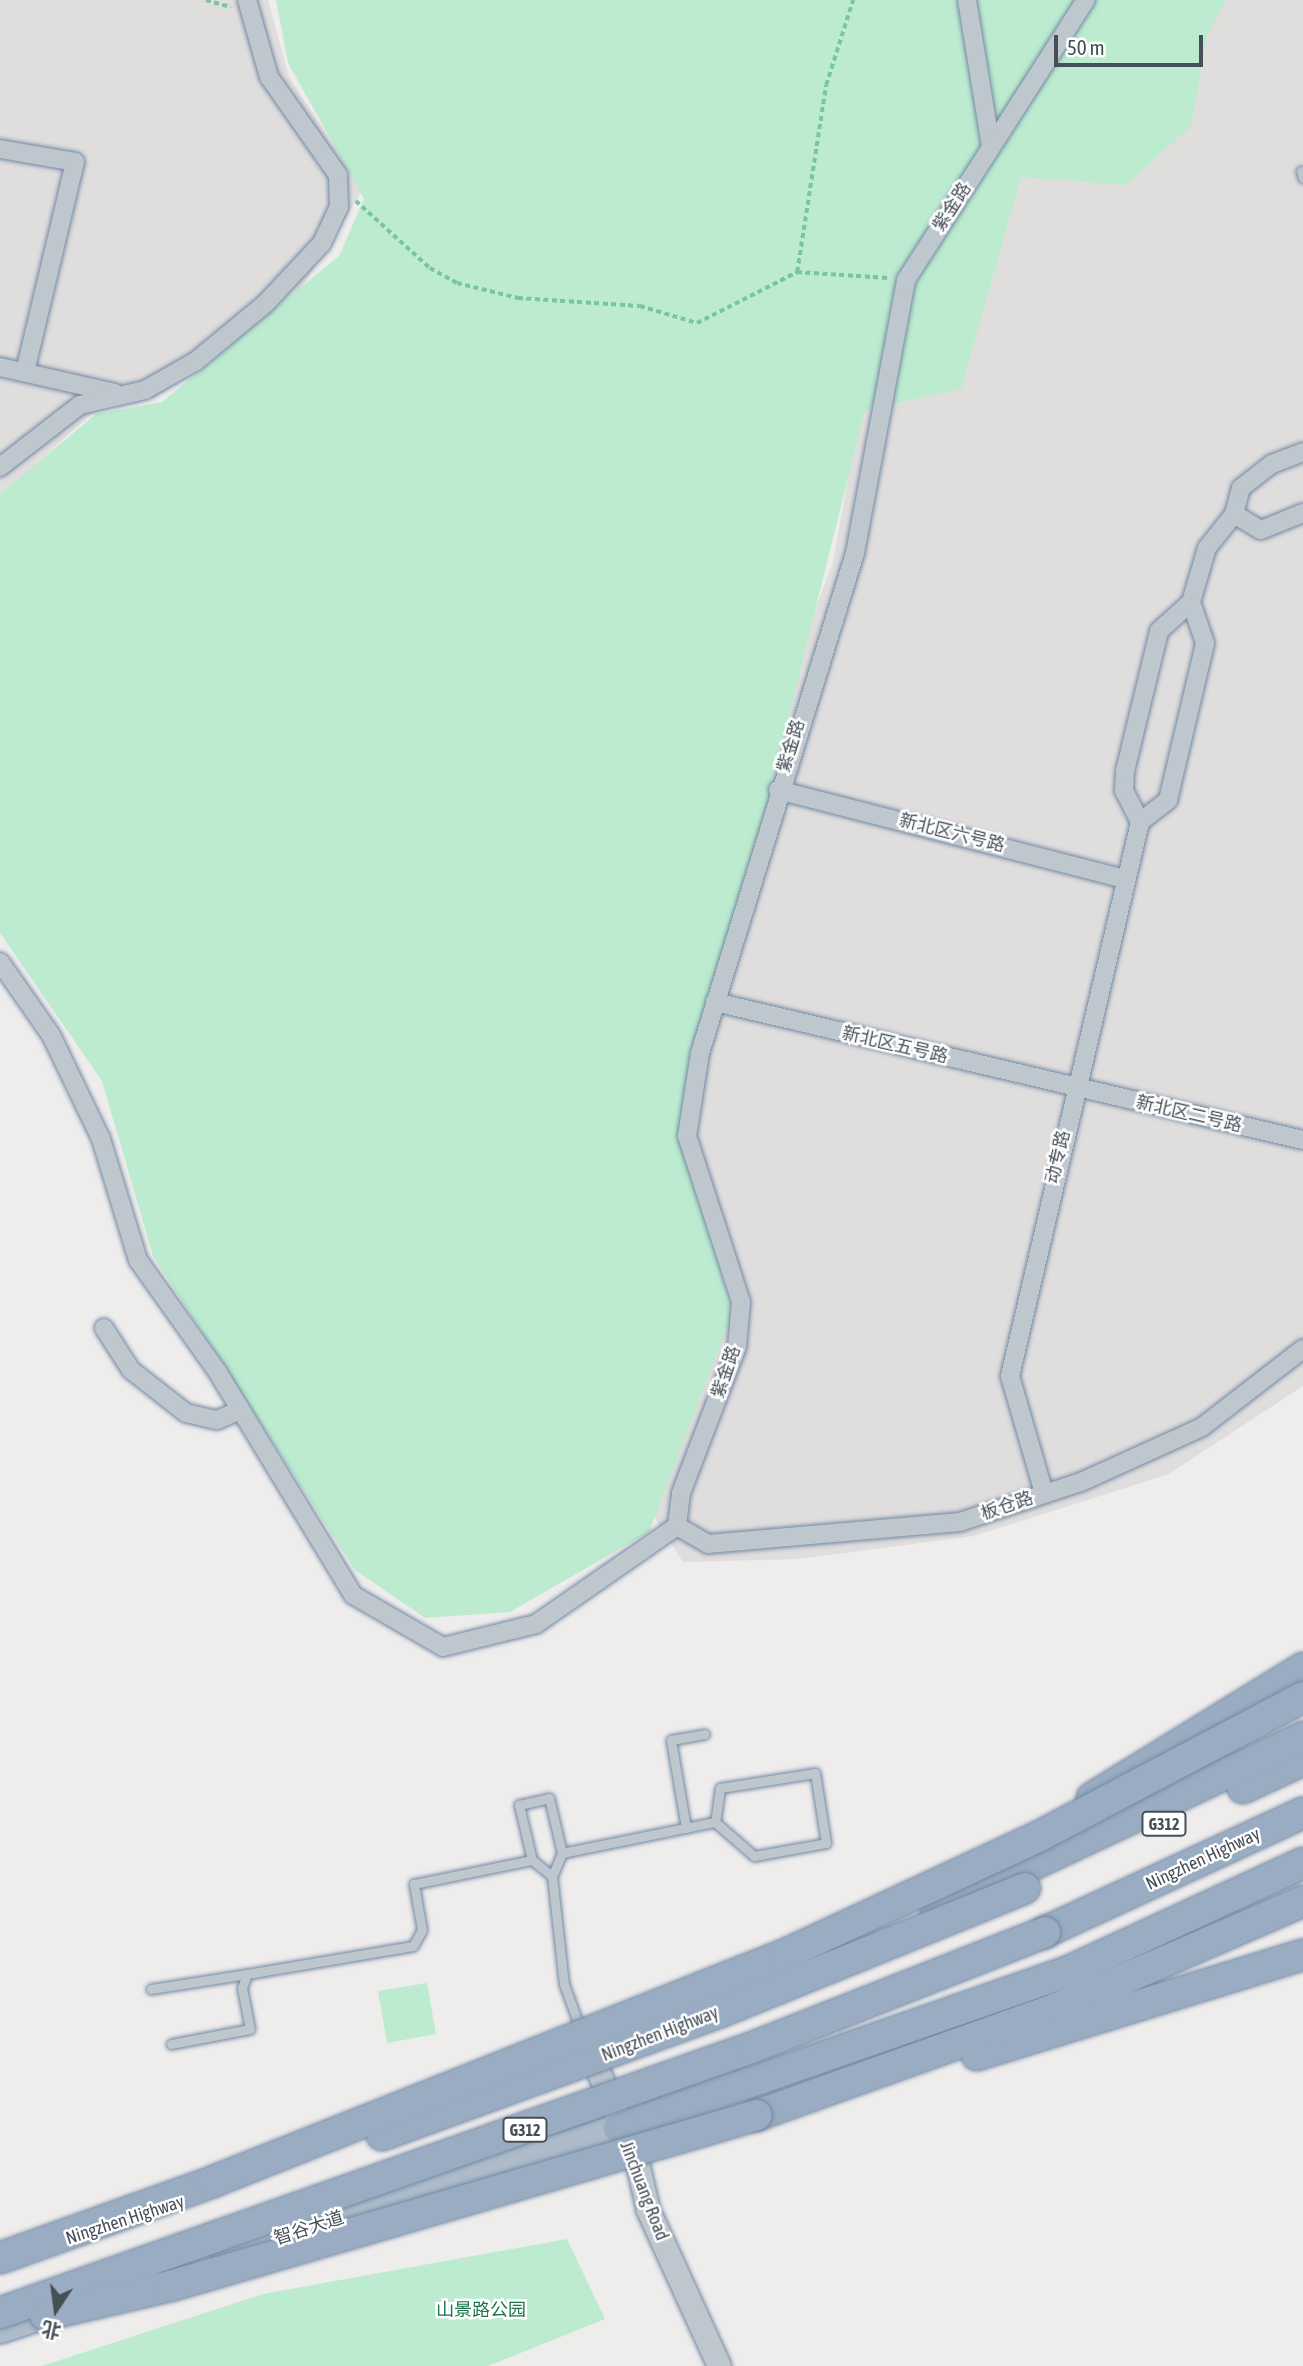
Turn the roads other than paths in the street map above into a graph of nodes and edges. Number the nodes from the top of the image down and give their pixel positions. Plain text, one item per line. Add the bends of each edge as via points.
1 (967, 0) edge
2 (1086, 0) edge
3 (246, 5) edge
4 (991, 147) junction
5 (0, 149) edge
6 (0, 367) edge
7 (24, 372) junction
8 (126, 394) junction
9 (1303, 452) edge
10 (0, 467) edge
11 (1303, 513) edge
12 (1234, 514) junction
13 (1191, 602) junction
14 (778, 789) junction
15 (1140, 822) junction
16 (1125, 879) junction
17 (0, 962) edge
18 (715, 1002) junction
19 (1074, 1087) junction
20 (1303, 1140) edge
21 (104, 1328) dead end
22 (1303, 1349) edge
23 (240, 1410) junction
24 (1044, 1493) junction
25 (677, 1526) junction
26 (1303, 1668) edge
27 (1303, 1697) edge
28 (704, 1734) dead end
29 (1303, 1737) edge
30 (1303, 1760) edge
31 (1303, 1813) edge
32 (715, 1822) junction
33 (686, 1828) junction
34 (1038, 1837) junction
35 (562, 1853) junction
36 (532, 1860) junction
37 (1303, 1863) edge
38 (552, 1876) junction
39 (1303, 1900) edge
40 (1303, 1955) edge
41 (247, 1974) junction
42 (151, 1989) dead end
43 (171, 2043) dead end
44 (590, 2052) junction
45 (757, 2115) junction
46 (619, 2128) junction
47 (0, 2257) edge
48 (0, 2313) edge
49 (0, 2327) edge
50 (719, 2366) edge

1 - 4 street
2 - 4 street, 紫金路
3 - 8 street via 269,78 338,175 339,207 322,243 266,303 196,361
4 - 14 street, 紫金路 via 906,280 855,553
5 - 7 street via 75,162
6 - 7 street
7 - 8 street
8 - 10 street via 80,405
9 - 12 street via 1272,464 1241,488
11 - 12 street via 1261,530
12 - 13 street via 1207,548
13 - 15 street via 1205,643 1168,800
13 - 15 street via 1159,631 1125,771 1124,790
14 - 16 street, 新北区六号路
14 - 18 street, 紫金路
15 - 16 street, 动专路
16 - 19 street, 动专路
17 - 23 street via 51,1035 101,1139 138,1261
18 - 19 street, 新北区五号路
18 - 25 street, 紫金路 via 687,1136 741,1302 737,1347 681,1493
19 - 20 street, 新北区二号路
19 - 24 street, 动专路 via 1010,1376
21 - 23 street via 131,1370 186,1413 217,1420
22 - 24 street, 板仓路 via 1202,1427
23 - 25 street via 353,1595 443,1647 536,1624
24 - 25 street, 板仓路 via 960,1522 792,1540 708,1544
26 - 34 highway, bridge via 1263,1697 1138,1765
27 - 34 highway, bridge
28 - 33 lane via 671,1740
29 - 44 highway via 946,1906
30 - 47 highway, Ningzhen Highway / G312, bridge via 1026,1888 720,2012 458,2110
31 - 48 highway, Ningzhen Highway / G312, bridge via 1045,1931 751,2049
32 - 32 lane via 754,1856 826,1843 815,1773 720,1788
32 - 33 lane
33 - 35 lane
34 - 47 highway, bridge via 786,1954 212,2182
35 - 36 lane via 549,1798 539,1800 519,1805
35 - 38 lane
36 - 38 lane
36 - 41 lane via 414,1884 422,1930 407,1949
37 - 46 highway via 1065,1973
38 - 44 lane via 564,1984
39 - 45 highway via 1057,2008
40 - 45 highway via 1095,2023
41 - 42 lane
41 - 43 lane via 242,1988 250,2029
44 - 46 street, Jinchuang Road
44 - 47 main road
45 - 49 highway, bridge via 170,2286
46 - 49 main road, 智谷大道 / G312
46 - 50 street, Jinchuang Road via 636,2162 648,2210

